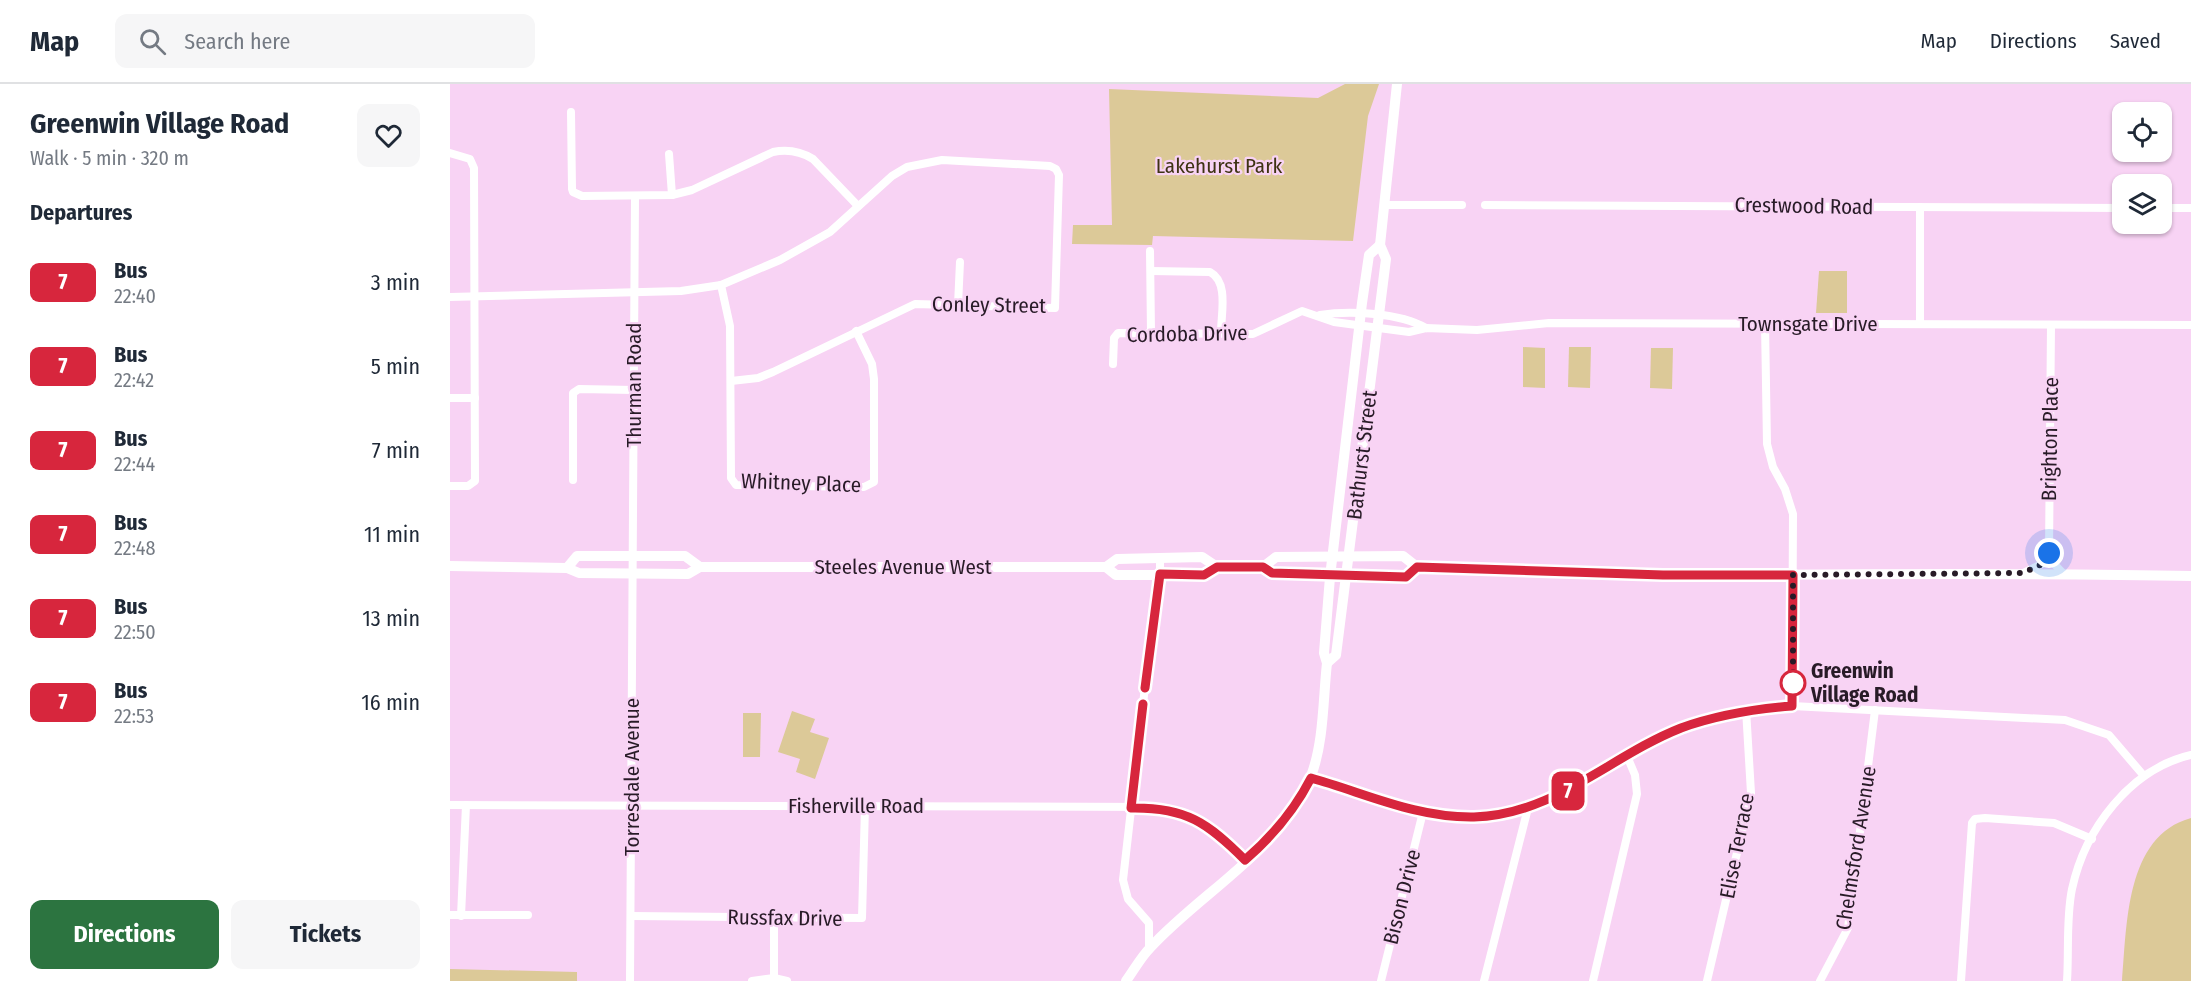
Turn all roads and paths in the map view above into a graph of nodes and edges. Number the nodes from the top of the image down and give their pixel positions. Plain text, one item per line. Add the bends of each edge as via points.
1 (1397, 84) edge
2 (571, 112) dead end
3 (450, 153) edge
4 (669, 154) dead end
5 (672, 195) junction
6 (635, 197) junction
7 (1384, 205) junction
8 (1462, 205) dead end
9 (1485, 205) dead end
10 (858, 206) junction
11 (1920, 207) junction
12 (2112, 208) edge
13 (2172, 208) edge
14 (2191, 208) edge
15 (1380, 245) junction
16 (1150, 251) dead end
17 (960, 262) dead end
18 (1151, 271) junction
19 (721, 285) junction
20 (633, 293) junction
21 (450, 297) edge
22 (475, 297) junction
23 (957, 305) junction
24 (1360, 314) junction
25 (1319, 315) junction
26 (1379, 322) junction
27 (1765, 324) junction
28 (1920, 324) junction
29 (2051, 325) junction
30 (2191, 325) edge
31 (1360, 326) junction
32 (1426, 328) junction
33 (856, 331) junction
34 (1151, 332) junction
35 (1221, 332) junction
36 (1113, 364) dead end
37 (731, 381) junction
38 (634, 390) junction
39 (450, 398) edge
40 (475, 398) junction
41 (573, 480) dead end
42 (450, 486) edge
43 (2049, 553) junction
44 (634, 555) junction
45 (1333, 557) junction
46 (1349, 557) junction
47 (1160, 558) junction
48 (450, 566) edge
49 (700, 567) junction
50 (1106, 567) junction
51 (1217, 567) junction
52 (1263, 567) junction
53 (1417, 567) junction
54 (567, 568) junction
55 (634, 573) junction
56 (2023, 573) junction
57 (2063, 573) junction
58 (1160, 574) junction
59 (1793, 575) junction
60 (2191, 576) edge
61 (1330, 577) junction
62 (1346, 577) junction
63 (1327, 663) junction
64 (1792, 706) junction
65 (1746, 709) junction
66 (1875, 710) junction
67 (2191, 755) edge
68 (1627, 756) junction
69 (2144, 776) junction
70 (1311, 778) junction
71 (450, 805) edge
72 (466, 805) junction
73 (632, 806) junction
74 (865, 806) junction
75 (1131, 808) junction
76 (1528, 808) junction
77 (1423, 812) junction
78 (2092, 839) junction
79 (1245, 860) junction
80 (450, 915) edge
81 (528, 915) dead end
82 (461, 916) junction
83 (631, 916) junction
84 (774, 918) junction
85 (1149, 948) junction
86 (774, 978) junction
87 (630, 981) edge
88 (752, 981) edge
89 (787, 981) edge
90 (1126, 981) edge
91 (1381, 981) edge
92 (1484, 981) edge
93 (1593, 981) edge
94 (1707, 981) edge
95 (1820, 981) edge
96 (1961, 981) edge
97 (2067, 981) edge

1 - 7 main road, Bathurst Street
2 - 6 street via 573,192 582,196
3 - 22 street via 470,159 474,168
4 - 5 street
5 - 6 street
5 - 10 street via 702,187 772,152 784,150 804,153 813,159
6 - 20 street, Thurman Road
7 - 8 street
7 - 15 main road, Bathurst Street
9 - 11 street, Crestwood Road
10 - 19 street, Conley Street via 813,243
10 - 23 street, Conley Street via 892,176 924,162 1056,169 1056,306 1050,310
11 - 12 street, Crestwood Road
11 - 28 street
13 - 14 street
15 - 24 main road, Bathurst Street via 1369,255
15 - 26 main road, Bathurst Street via 1386,259
16 - 18 street
17 - 23 street
18 - 34 street
18 - 35 street via 1216,275 1222,288
19 - 20 street, Conley Street
19 - 37 street, Whitney Place via 730,326
20 - 22 street, Conley Street
20 - 38 street, Thurman Road
21 - 22 street, Conley Street
22 - 40 street
23 - 33 street, Conley Street via 915,304
24 - 25 street, Cordoba Drive
24 - 26 street, Townsgate Drive
24 - 31 main road, Bathurst Street
25 - 31 street, Cordoba Drive
25 - 35 street, Cordoba Drive via 1302,311 1253,334
26 - 31 street, Townsgate Drive
26 - 32 street, Townsgate Drive via 1411,320
26 - 32 street, Townsgate Drive via 1409,332
26 - 46 main road, Bathurst Street
27 - 28 street, Townsgate Drive
27 - 32 street, Townsgate Drive via 1549,323 1477,330
27 - 59 street via 1767,444 1773,467 1791,503
28 - 29 street, Townsgate Drive
29 - 30 street, Townsgate Drive
29 - 43 street, Brighton Place
31 - 45 main road, Bathurst Street
33 - 37 street, Conley Street via 773,372
33 - 37 street, Whitney Place via 872,364 874,379 876,478 870,486 733,483
34 - 35 street, Cordoba Drive
34 - 36 street, Cordoba Drive via 1115,335
38 - 41 street via 579,389 573,393
38 - 44 street, Thurman Road
39 - 40 street
40 - 42 street via 475,481 468,486
43 - 56 street via 2042,564
43 - 57 street
44 - 49 main road, Steeles Avenue West via 685,556
44 - 54 main road, Steeles Avenue West via 577,556
44 - 55 street, Thurman Road
45 - 46 main road, Steeles Avenue West
45 - 52 main road, Steeles Avenue West via 1276,557
45 - 61 main road, Bathurst Street
46 - 53 main road, Steeles Avenue West via 1403,556
46 - 62 main road, Bathurst Street
47 - 50 main road, Steeles Avenue West via 1117,559
47 - 51 main road, Steeles Avenue West via 1203,557
47 - 58 street
48 - 54 main road, Steeles Avenue West
49 - 50 main road, Steeles Avenue West
49 - 55 main road, Steeles Avenue West via 688,574
50 - 58 main road, Steeles Avenue West via 1116,575
51 - 52 main road, Steeles Avenue West
51 - 58 main road, Steeles Avenue West via 1204,575
52 - 61 main road, Steeles Avenue West via 1272,573
53 - 59 main road, Steeles Avenue West
53 - 62 main road, Steeles Avenue West via 1406,577
54 - 55 main road, Steeles Avenue West via 579,573
55 - 73 street, Torresdale Avenue
56 - 57 main road, Steeles Avenue West
56 - 59 main road, Steeles Avenue West
57 - 60 main road, Steeles Avenue West
58 - 75 street
59 - 64 street
61 - 62 main road, Steeles Avenue West
61 - 63 main road, Bathurst Street via 1324,653
62 - 63 main road, Bathurst Street via 1336,655
63 - 70 main road, Bathurst Street
64 - 65 street
64 - 66 street
65 - 68 street via 1680,729
65 - 94 street, Elise Terrace via 1750,793
66 - 69 street via 2065,720 2086,725 2109,735
66 - 95 street, Chelmsford Avenue via 1848,928
67 - 69 street via 2174,759
68 - 76 street via 1573,789
68 - 93 street via 1637,794
69 - 78 street via 2109,808
70 - 77 street
70 - 79 main road, Bathurst Street via 1296,807 1271,838
71 - 72 street, Fisherville Road
72 - 73 street, Fisherville Road
72 - 82 street
73 - 74 street, Fisherville Road
73 - 83 street, Torresdale Avenue
74 - 75 street, Fisherville Road
74 - 84 street, Russfax Drive via 863,917
75 - 79 street, Fisherville Road via 1155,807 1185,814 1206,824
75 - 85 street via 1123,880 1128,899 1149,923
76 - 77 street via 1474,817
76 - 92 street
77 - 91 street, Bison Drive
78 - 96 street via 2054,823 1975,819
78 - 97 street via 2071,891
79 - 85 main road, Bathurst Street
80 - 82 street
81 - 82 street
83 - 84 street, Russfax Drive
83 - 87 street, Torresdale Avenue
84 - 86 street
85 - 90 main road, Bathurst Street
86 - 88 street
86 - 89 street

